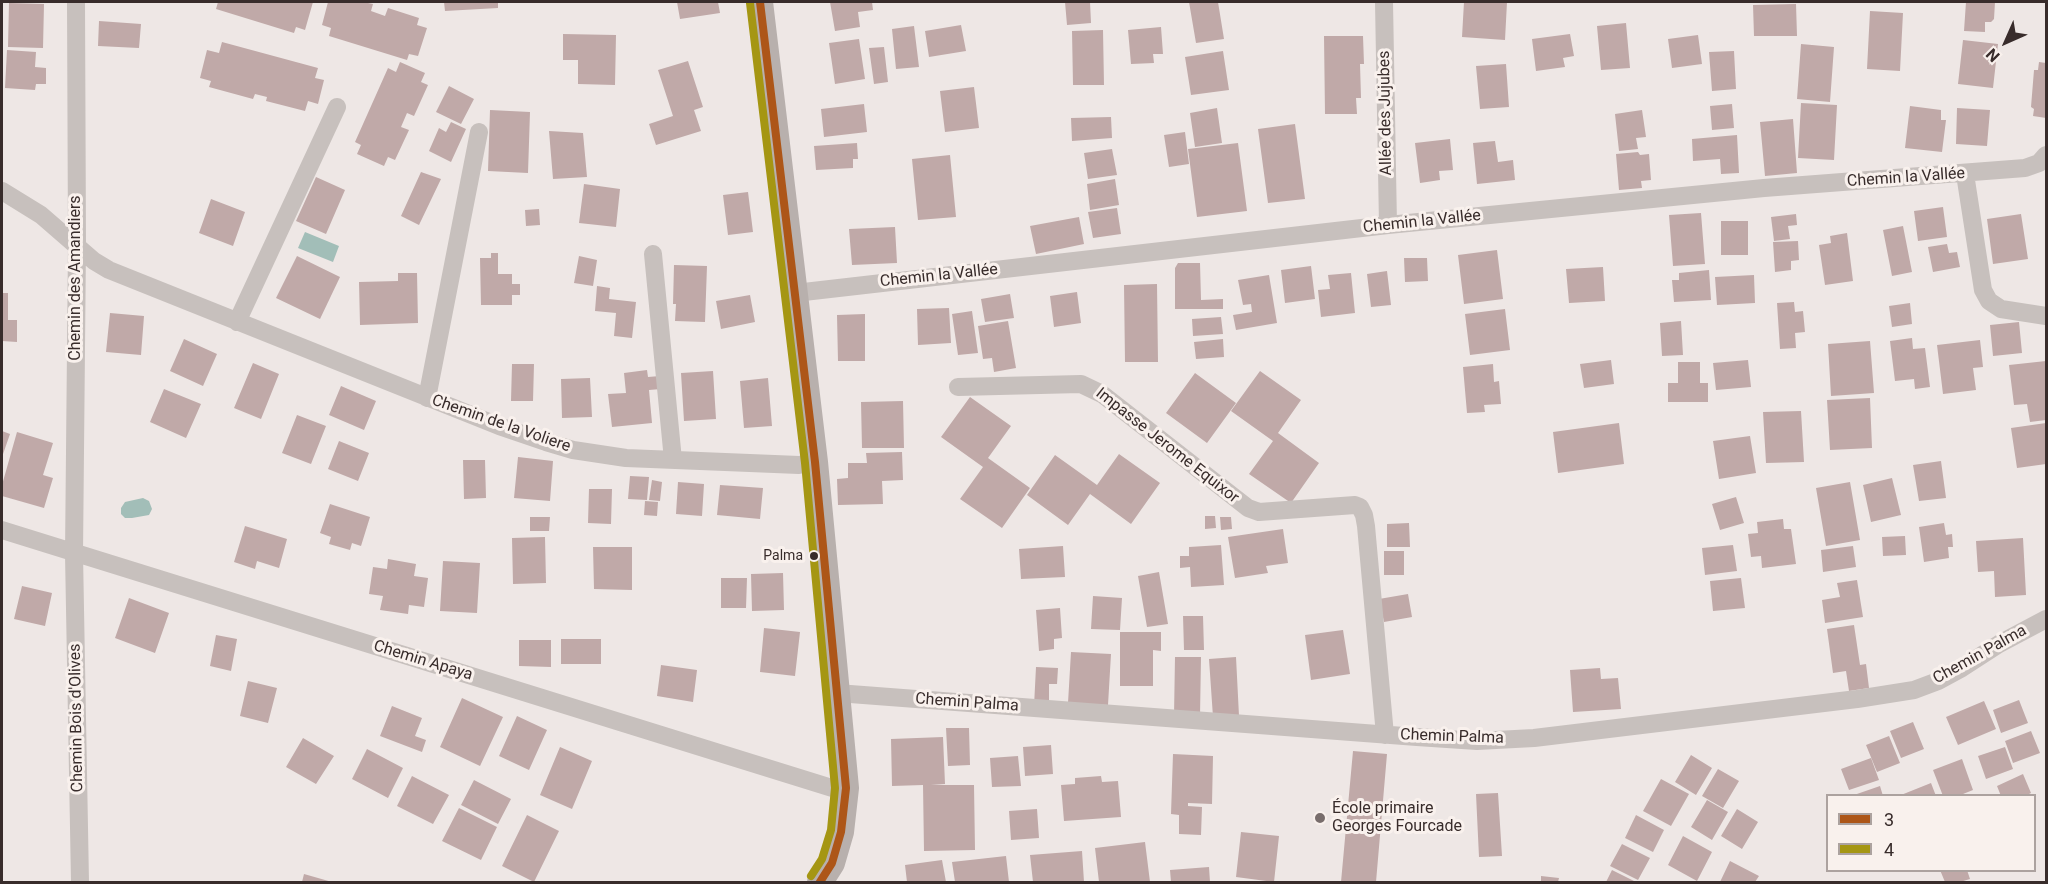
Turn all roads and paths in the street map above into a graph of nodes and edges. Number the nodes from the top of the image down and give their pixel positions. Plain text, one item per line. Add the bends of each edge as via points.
1 (76, 2) edge
2 (760, 2) edge
3 (1384, 2) edge
4 (337, 107) dead end
5 (479, 132) dead end
6 (2046, 155) edge
7 (1965, 174) junction
8 (2, 191) edge
9 (1388, 225) junction
10 (77, 245) junction
11 (654, 254) dead end
12 (795, 293) junction
13 (2046, 316) edge
14 (237, 322) junction
15 (958, 387) dead end
16 (427, 398) junction
17 (673, 460) junction
18 (815, 462) junction
19 (2, 530) edge
20 (74, 554) junction
21 (2046, 619) edge
22 (837, 693) junction
23 (1385, 735) junction
24 (846, 788) junction
25 (80, 882) edge
26 (820, 882) edge

1 - 10 street, Chemin des Amandiers
2 - 12 main road
3 - 9 street, Allée des Jujubes
4 - 14 street
5 - 16 street
6 - 7 street, Chemin la Vallée via 2025,168
7 - 9 street, Chemin la Vallée via 1764,188
7 - 13 street via 1983,290 1989,301 2001,309
8 - 10 street, Chemin de la Voliere
9 - 12 street, Chemin la Vallée
10 - 14 street, Chemin de la Voliere via 109,270
10 - 20 street, Chemin des Amandiers
11 - 17 street
12 - 18 main road
14 - 16 street, Chemin de la Voliere
15 - 23 street, Impasse Jerome Equixor via 1081,384 1102,394 1248,508 1259,512 1360,507 1366,526
16 - 17 street, Chemin de la Voliere via 573,450
17 - 18 street, Chemin de la Voliere via 799,465
18 - 22 main road
19 - 20 street, Chemin Apaya
20 - 24 street, Chemin Apaya via 832,788
20 - 25 street, Chemin Bois d'Olives
21 - 23 street, Chemin Palma via 1938,681 1886,695 1534,738 1477,741
22 - 23 street, Chemin Palma
22 - 24 main road
24 - 26 main road via 841,832 832,863

